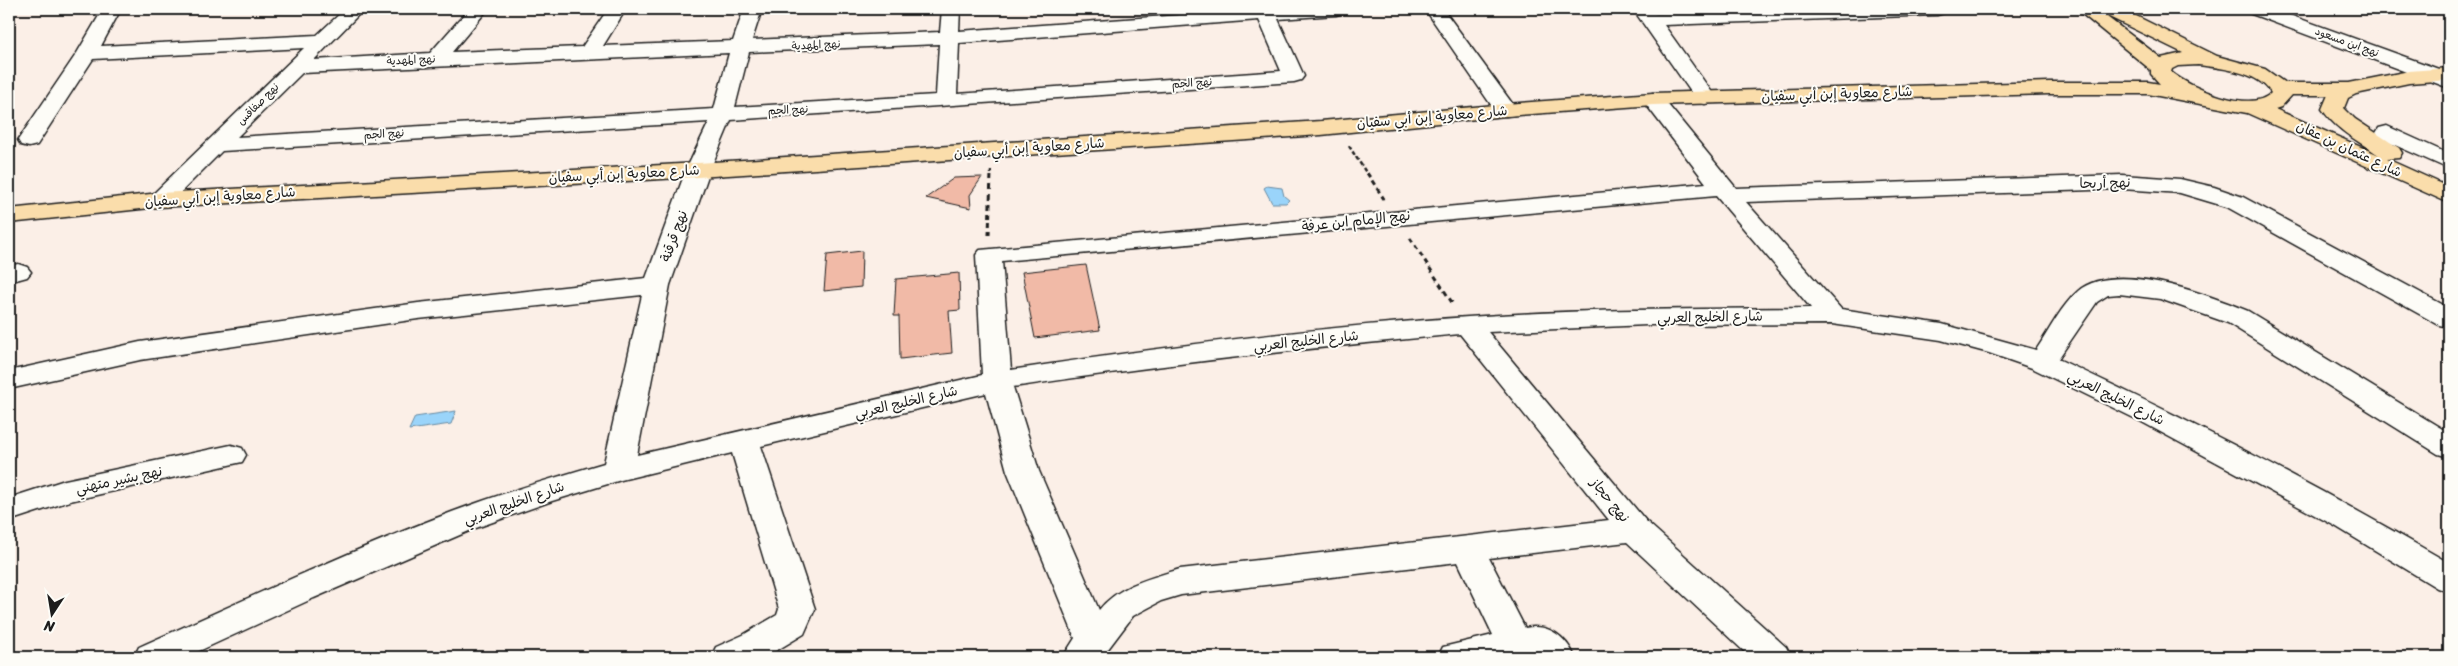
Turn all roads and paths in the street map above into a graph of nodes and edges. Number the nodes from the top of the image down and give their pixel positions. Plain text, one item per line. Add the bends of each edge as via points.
1 (112, 9) edge
2 (356, 9) edge
3 (480, 9) edge
4 (617, 9) edge
5 (753, 9) edge
6 (951, 9) edge
7 (1336, 9) edge
8 (1434, 9) edge
9 (1937, 9) edge
10 (2085, 9) edge
11 (2108, 9) edge
12 (2256, 9) edge
13 (1645, 14) edge
14 (1267, 16) junction
15 (948, 38) junction
16 (323, 41) junction
17 (740, 48) junction
18 (589, 52) junction
19 (88, 53) junction
20 (436, 59) junction
21 (2214, 61) junction
22 (295, 67) junction
23 (2241, 67) junction
24 (2161, 71) junction
25 (2409, 77) junction
26 (2445, 77) edge
27 (2049, 88) junction
28 (2349, 89) junction
29 (2281, 92) junction
30 (2200, 97) junction
31 (1705, 98) junction
32 (1653, 99) junction
33 (946, 101) junction
34 (2246, 106) junction
35 (1506, 110) junction
36 (723, 114) junction
37 (1336, 126) junction
38 (2387, 133) dead end
39 (29, 140) dead end
40 (217, 145) junction
41 (992, 150) junction
42 (2399, 158) junction
43 (2449, 162) edge
44 (698, 170) junction
45 (2449, 182) edge
46 (1726, 192) junction
47 (2449, 196) edge
48 (160, 200) junction
49 (9, 216) edge
50 (1396, 217) junction
51 (989, 256) junction
52 (657, 285) junction
53 (1832, 316) junction
54 (2449, 319) edge
55 (1467, 325) junction
56 (2042, 362) junction
57 (9, 380) edge
58 (996, 381) junction
59 (744, 441) junction
60 (2449, 447) edge
61 (231, 455) dead end
62 (618, 470) junction
63 (9, 510) edge
64 (1634, 529) junction
65 (1467, 547) junction
66 (2449, 579) edge
67 (1515, 643) junction
68 (1087, 648) edge
69 (743, 651) edge
70 (152, 657) edge
71 (1456, 657) edge
72 (1557, 657) edge
73 (1773, 657) edge

1 - 19 street
2 - 16 street, نهج صفاقس
3 - 20 street
4 - 18 street
5 - 17 street, نهج قرقنة
6 - 15 street
7 - 14 street, نهج المهدية
8 - 35 street
9 - 13 street
10 - 24 main road
11 - 21 main road
12 - 26 street, نهج ابن مسعود
13 - 31 street
14 - 15 street, نهج المهدية
14 - 33 street, نهج الجم via 1294,76
15 - 17 street, نهج المهدية
15 - 33 street
16 - 19 street
16 - 22 street, نهج صفاقس
17 - 18 street, نهج المهدية
17 - 36 street, نهج قرقنة
18 - 20 street, نهج المهدية
19 - 39 street
20 - 22 street, نهج المهدية
21 - 23 main road, شارع معاوية إبن أبي سفيان
21 - 24 main road, شارع معاوية إبن أبي سفيان via 2172,61 2164,64
22 - 40 street, نهج صفاقس
23 - 25 main road, شارع معاوية إبن أبي سفيان via 2334,77
23 - 29 main road, شارع معاوية إبن أبي سفيان via 2266,78
24 - 27 main road, شارع معاوية إبن أبي سفيان via 2134,72
24 - 30 main road, شارع معاوية إبن أبي سفيان via 2174,86
25 - 26 main road
25 - 28 main road
27 - 30 main road, شارع معاوية إبن أبي سفيان via 2148,88
27 - 31 main road, شارع معاوية إبن أبي سفيان
28 - 29 main road
28 - 42 main road via 2339,95 2333,108 2347,124
29 - 34 main road, شارع معاوية إبن أبي سفيان via 2280,100
29 - 42 main road, شارع عثمان بن عفان via 2318,116
30 - 34 main road, شارع معاوية إبن أبي سفيان
31 - 32 main road, شارع معاوية إبن أبي سفيان
32 - 35 main road, شارع معاوية إبن أبي سفيان
32 - 46 street
33 - 36 street, نهج الجم
34 - 47 main road, شارع عثمان بن عفان via 2300,127
35 - 37 main road, شارع معاوية إبن أبي سفيان
36 - 40 street, نهج الجم
36 - 44 street, نهج قرقنة
37 - 41 main road, شارع معاوية إبن أبي سفيان
37 - 50 path
38 - 43 street
40 - 48 street, نهج صفاقس
41 - 44 main road, شارع معاوية إبن أبي سفيان
41 - 51 path
42 - 45 main road, شارع عثمان بن عفان
44 - 48 main road, شارع معاوية إبن أبي سفيان
44 - 52 street, نهج قرقنة
46 - 50 street, نهج الإمام ابن عرفة
46 - 53 street
46 - 54 street, نهج أريحا via 2122,182 2187,185 2235,202
48 - 49 main road, شارع معاوية إبن أبي سفيان
50 - 51 street, نهج الإمام ابن عرفة
50 - 55 path
51 - 58 street
52 - 57 street via 418,311 140,351
52 - 62 street, نهج قرقنة
53 - 55 street, شارع الخليج العربي via 1647,317
53 - 56 street, شارع الخليج العربي via 1942,332
55 - 58 street, شارع الخليج العربي via 1125,361
55 - 64 street, نهج حجاز
56 - 60 street via 2089,296 2102,288 2125,287 2180,294 2238,317
56 - 66 street, شارع الخليج العربي via 2266,474
58 - 59 street, شارع الخليج العربي
58 - 68 street via 1023,471
59 - 62 street, شارع الخليج العربي
59 - 69 street via 797,609 791,624
61 - 63 street, نهج بشير متهني via 66,491
62 - 70 street, شارع الخليج العربي via 464,520
64 - 65 street
64 - 73 street, نهج حجاز
65 - 67 street
65 - 68 street via 1180,582 1149,592 1121,607
67 - 71 street
67 - 72 street via 1544,642

